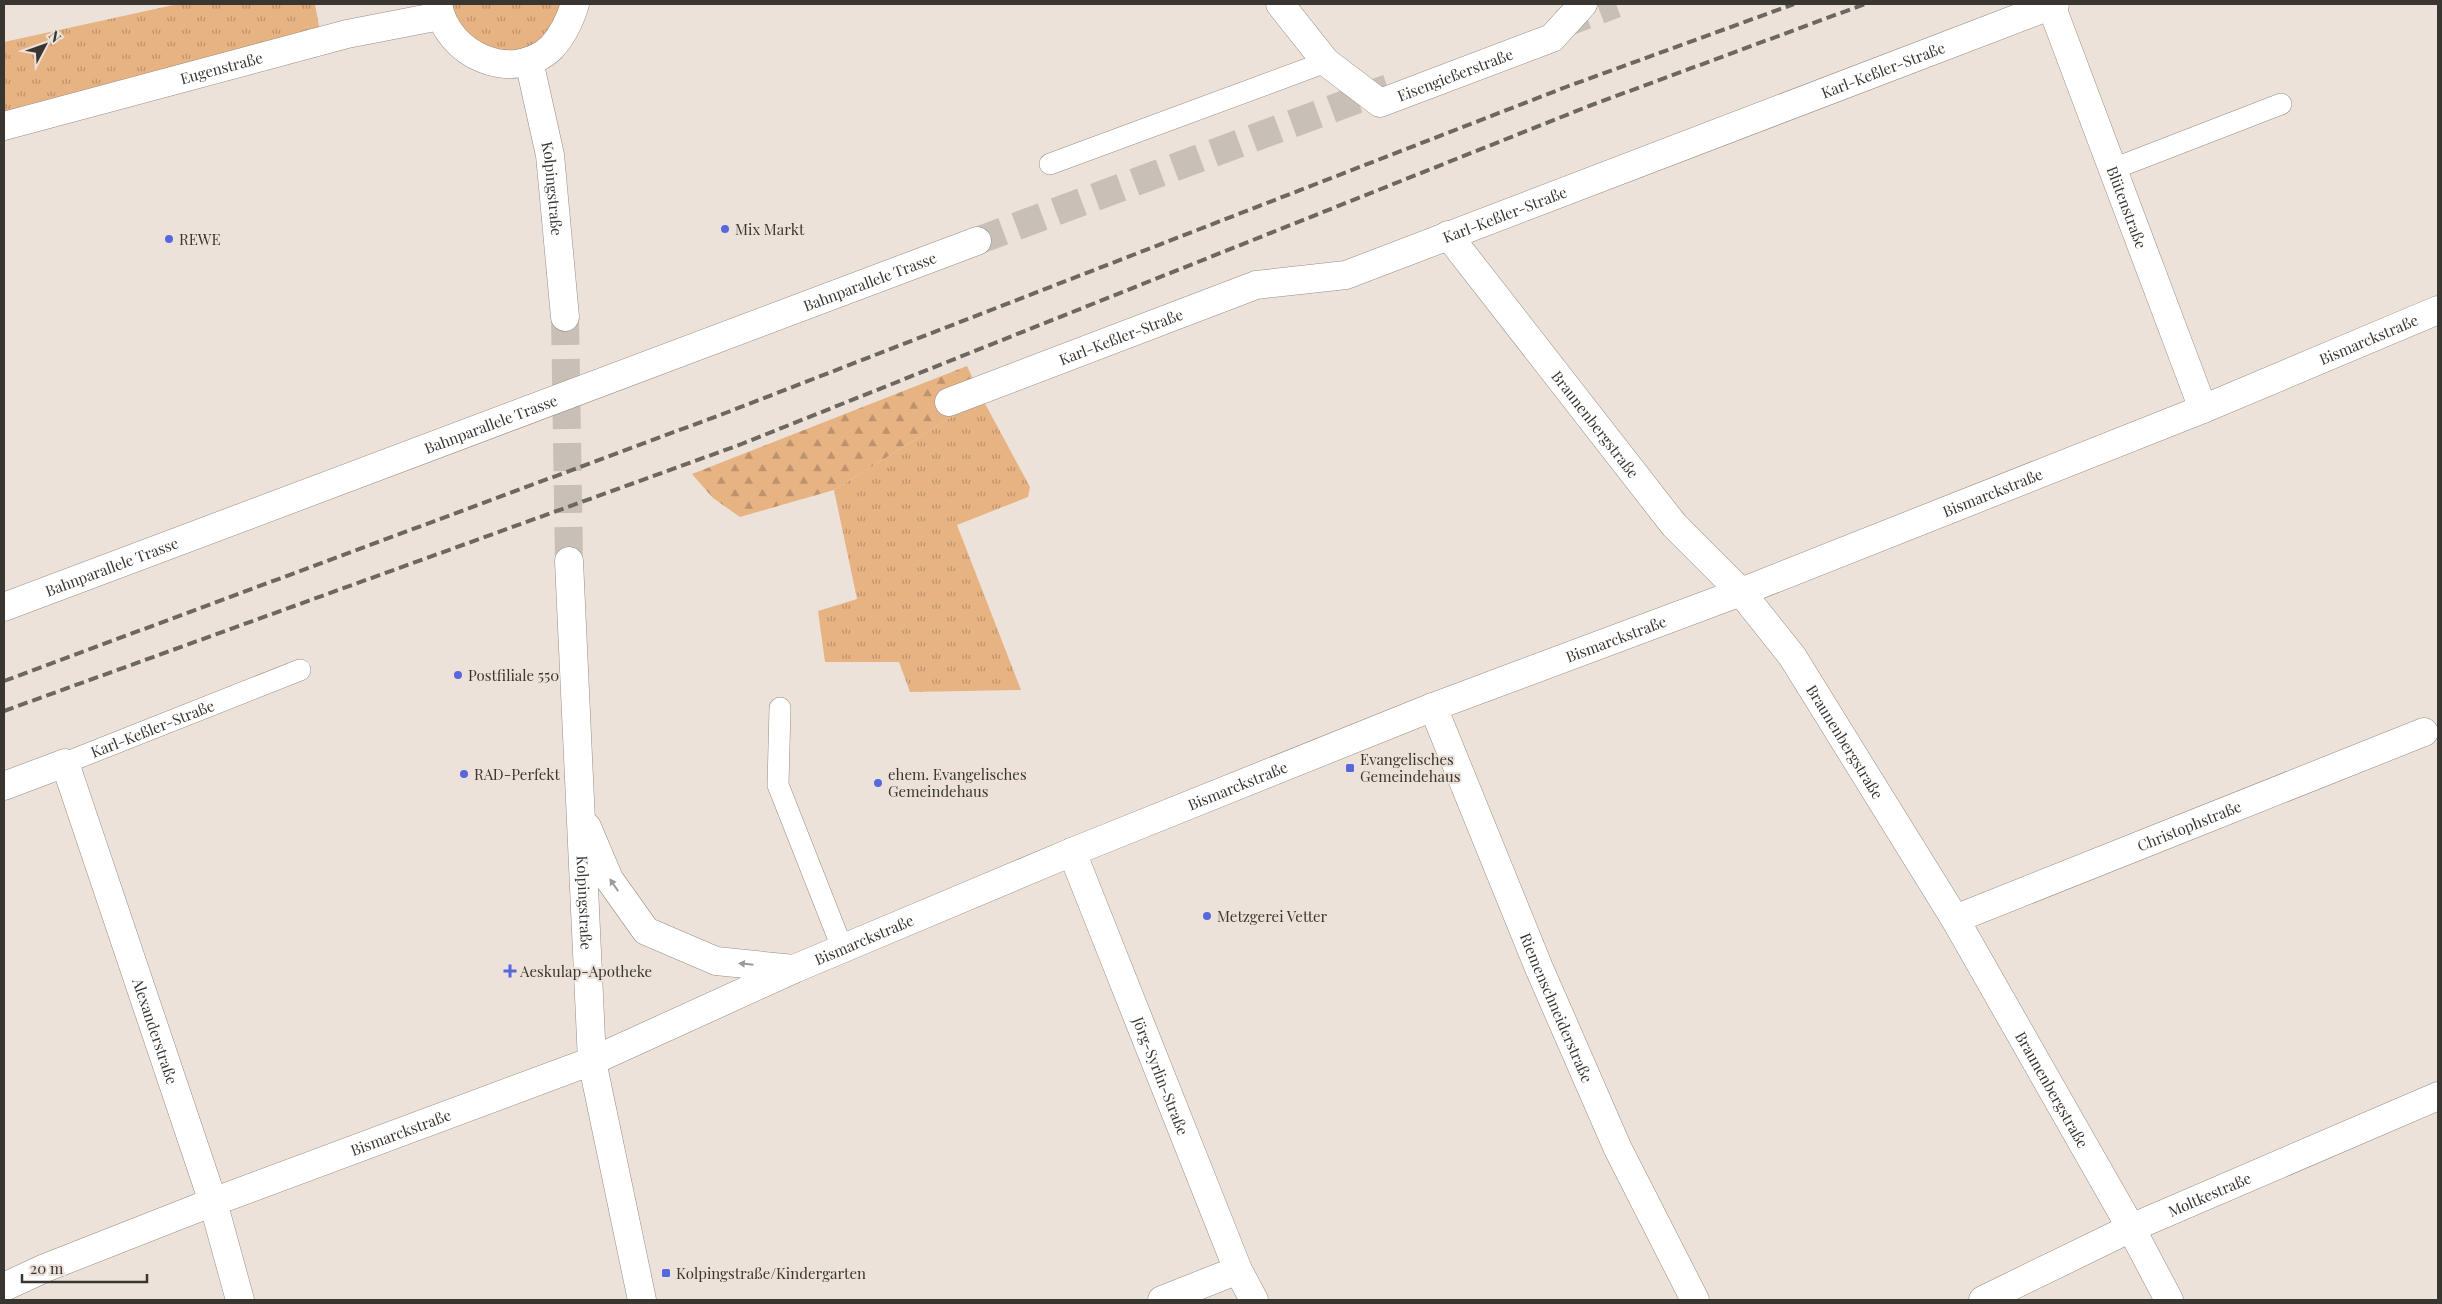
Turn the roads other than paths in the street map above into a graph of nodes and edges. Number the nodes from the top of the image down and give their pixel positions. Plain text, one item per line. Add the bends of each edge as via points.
1 (575, 4) edge
2 (1280, 4) edge
3 (1583, 4) tunnel mouth
4 (2053, 4) edge
5 (440, 10) edge
6 (529, 61) junction
7 (1326, 62) junction
8 (2281, 104) dead end
9 (4, 126) edge
10 (1050, 164) dead end
11 (2113, 169) junction
12 (1448, 235) junction
13 (977, 241) tunnel mouth
14 (2438, 310) edge
15 (565, 317) tunnel mouth
16 (949, 402) dead end
17 (2203, 409) junction
18 (569, 561) tunnel mouth
19 (1741, 592) junction
20 (4, 607) edge
21 (300, 670) dead end
22 (1433, 707) junction
23 (780, 708) dead end
24 (2424, 732) dead end
25 (65, 762) junction
26 (4, 786) edge
27 (580, 809) junction
28 (1072, 852) junction
29 (1955, 919) junction
30 (843, 950) junction
31 (794, 969) junction
32 (592, 1061) junction
33 (2438, 1096) edge
34 (213, 1202) junction
35 (2131, 1228) junction
36 (1238, 1270) junction
37 (4, 1287) edge
38 (240, 1300) edge
39 (642, 1300) edge
40 (1162, 1300) edge
41 (1254, 1300) edge
42 (1695, 1300) edge
43 (1983, 1300) edge
44 (2169, 1300) edge

1 - 6 street via 562,35 551,48
2 - 7 street
3 - 7 street, Eisengießerstraße via 1552,38 1380,103
4 - 11 street, Blütenstraße
4 - 12 street, Karl-Keßler-Straße
5 - 6 street via 454,40 475,57 501,64
5 - 9 street, Eugenstraße
6 - 15 street, Kolpingstraße via 550,155
7 - 10 lane
8 - 11 lane
11 - 17 street, Blütenstraße
12 - 16 street, Karl-Keßler-Straße via 1346,275 1256,285
12 - 19 street, Braunenbergstraße via 1674,526
13 - 20 street, Bahnparallele Trasse
14 - 17 street, Bismarckstraße
17 - 19 street, Bismarckstraße
18 - 27 street, Kolpingstraße
19 - 22 street, Bismarckstraße
19 - 29 street, Braunenbergstraße via 1792,656
21 - 25 lane, Karl-Keßler-Straße
22 - 28 street, Bismarckstraße
22 - 42 street, Riemenschneiderstraße via 1539,968 1614,1140
23 - 30 lane via 778,785
24 - 29 street, Christophstraße
25 - 26 street, Karl-Keßler-Straße
25 - 34 street, Alexanderstraße
31 -> 27 street, Bismarckstraße via 716,961 646,931 609,879
27 - 32 street, Kolpingstraße
28 - 30 street, Bismarckstraße
28 - 36 street, Jörg-Syrlin-Straße
29 - 35 street, Braunenbergstraße
30 - 31 street, Bismarckstraße
31 - 32 street, Bismarckstraße
32 - 34 street, Bismarckstraße
32 - 39 street, Kolpingstraße
33 - 35 street, Moltkestraße
34 - 37 street, Bismarckstraße
34 - 38 street, Alexanderstraße
35 - 43 street, Moltkestraße
35 - 44 street, Braunenbergstraße
36 - 40 street
36 - 41 street, Jörg-Syrlin-Straße

